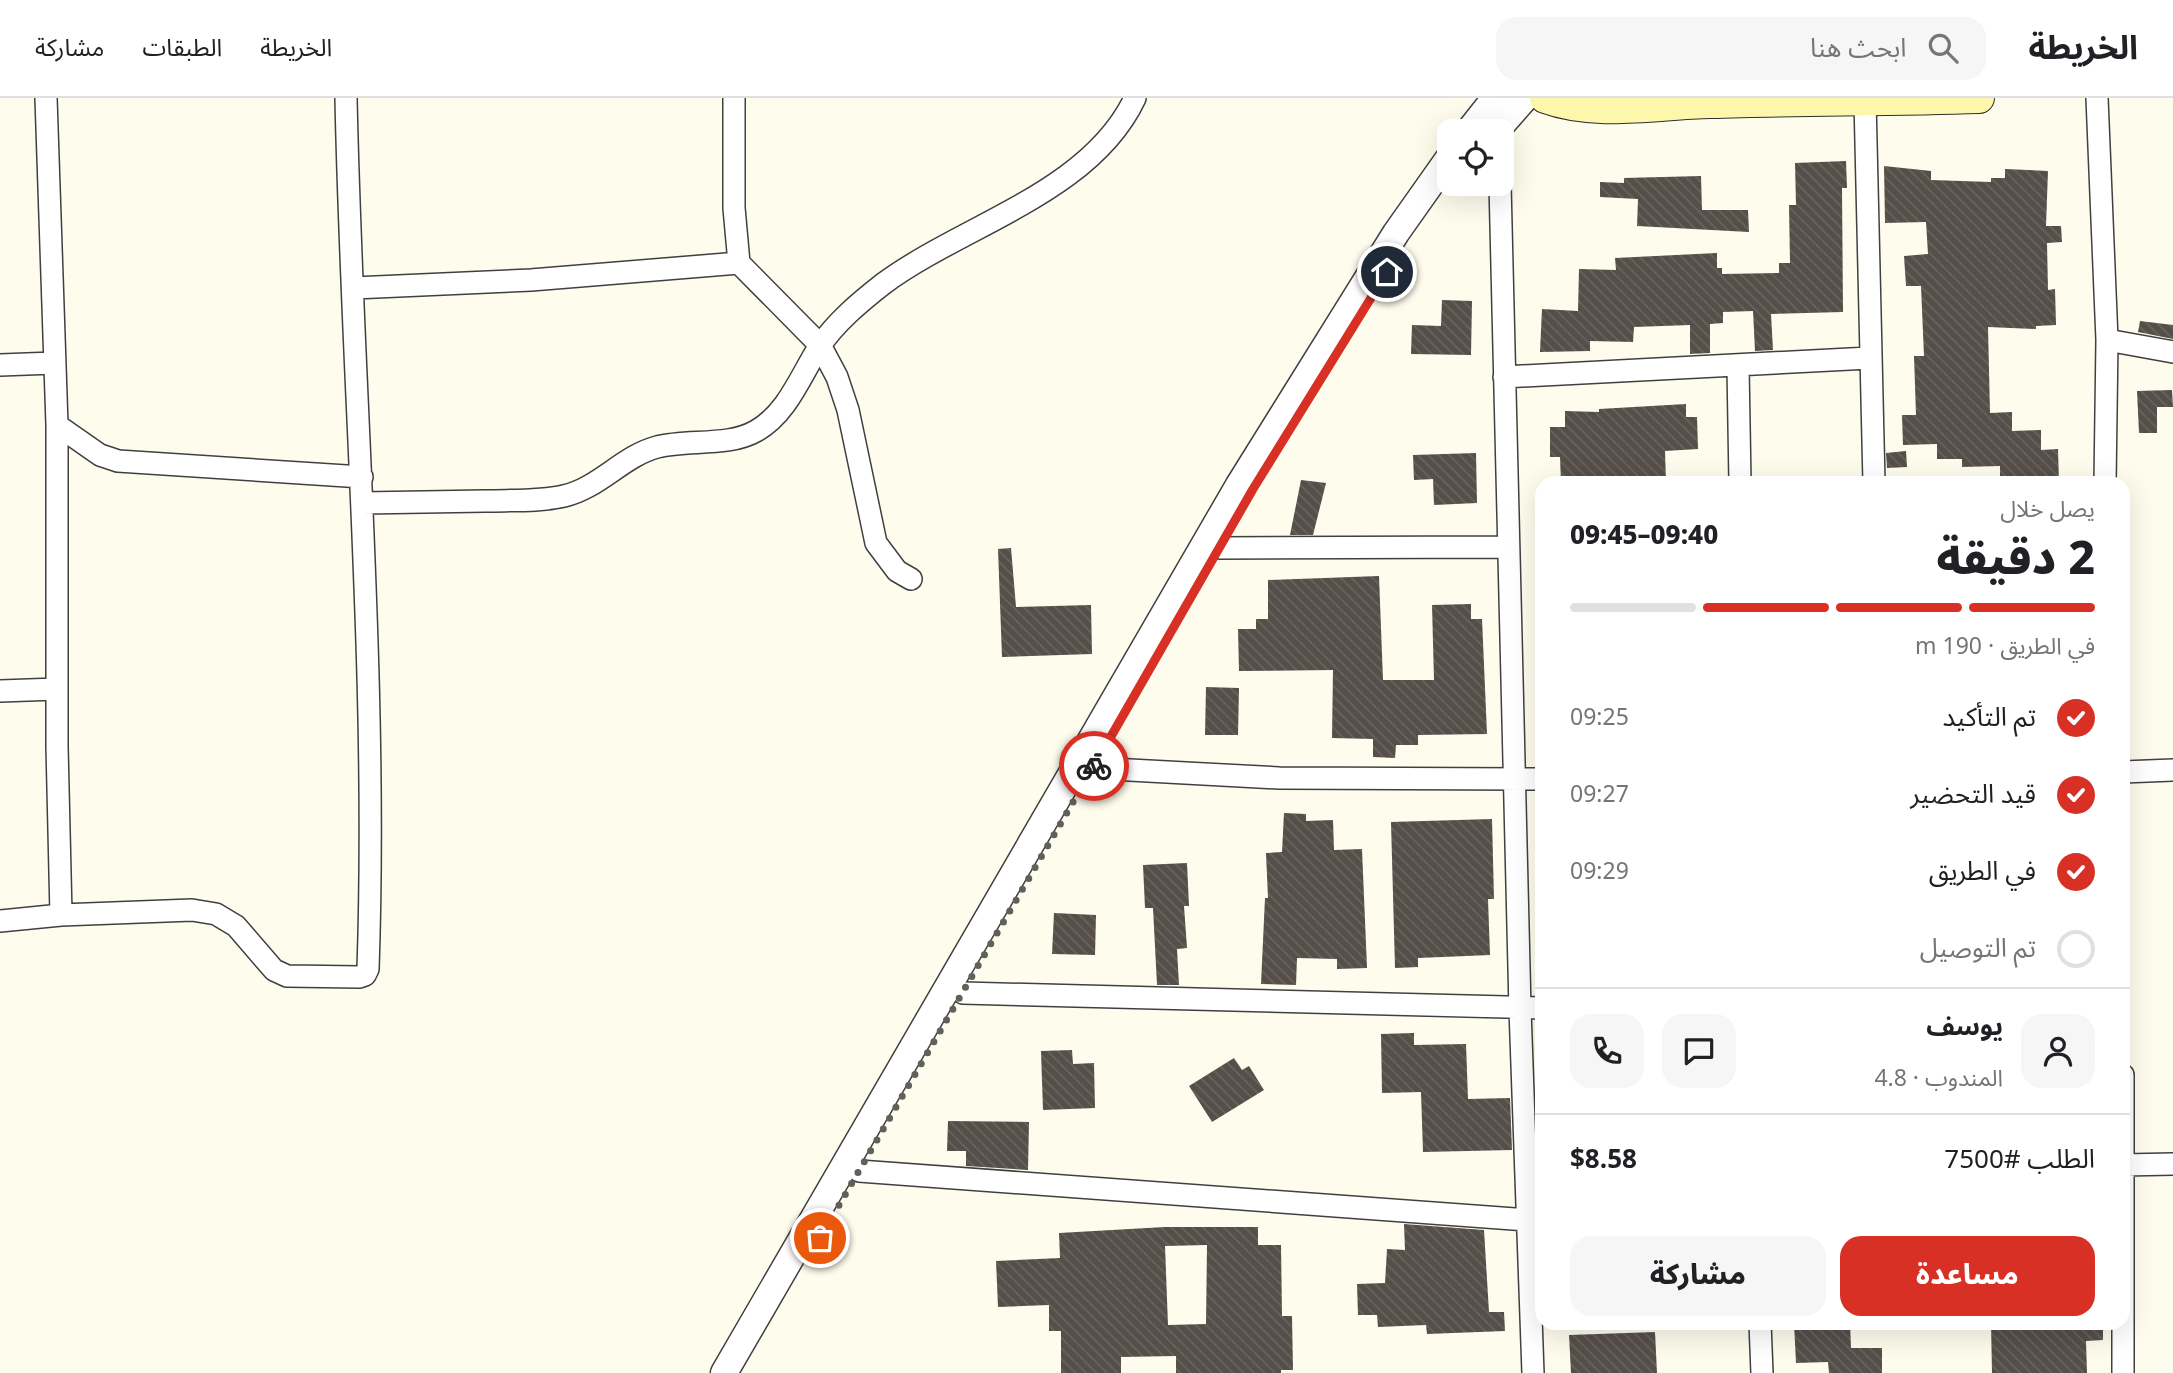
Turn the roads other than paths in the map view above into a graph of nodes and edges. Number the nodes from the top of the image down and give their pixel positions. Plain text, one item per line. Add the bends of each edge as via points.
1 (46, 98) edge
2 (346, 98) edge
3 (734, 98) edge
4 (1135, 98) edge
5 (1525, 98) edge
6 (1545, 98) edge
7 (1979, 98) edge
8 (2098, 98) edge
9 (1865, 100) junction
10 (1494, 119) edge
11 (1437, 175) edge
12 (1442, 196) edge
13 (1500, 196) edge
14 (739, 263) junction
15 (354, 288) junction
16 (2107, 340) junction
17 (820, 345) junction
18 (2173, 352) edge
19 (1869, 358) junction
20 (54, 363) junction
21 (0, 365) edge
22 (1738, 367) junction
23 (1504, 377) junction
24 (57, 425) junction
25 (1740, 476) edge
26 (1874, 476) edge
27 (2105, 476) edge
28 (362, 477) junction
29 (363, 503) junction
30 (1507, 547) junction
31 (1220, 548) junction
32 (911, 579) dead end
33 (57, 689) junction
34 (0, 691) edge
35 (1093, 768) junction
36 (2173, 770) edge
37 (2130, 772) edge
38 (1535, 779) edge
39 (1514, 780) junction
40 (61, 915) junction
41 (0, 921) edge
42 (963, 993) junction
43 (1535, 1008) edge
44 (1520, 1009) junction
45 (2173, 1164) edge
46 (2130, 1165) edge
47 (859, 1171) junction
48 (1535, 1221) edge
49 (800, 1255) junction
50 (1760, 1330) edge
51 (2123, 1330) edge
52 (724, 1373) edge
53 (741, 1373) edge
54 (1534, 1373) edge
55 (1762, 1373) edge
56 (2123, 1373) edge

1 - 20 street
2 - 15 street
3 - 14 street
4 - 17 street via 1122,125 1094,155 1051,186 884,284 845,316
5 - 10 street
6 - 9 main road via 1609,108
7 - 9 main road
8 - 16 street
9 - 19 street
11 - 49 street via 1239,485
12 - 31 street via 1335,353
13 - 23 street
14 - 15 street
14 - 17 street
15 - 28 street
16 - 18 street
16 - 27 street
17 - 29 street via 794,391 756,432 640,452 565,496
17 - 32 street via 848,410 876,543 891,564
19 - 22 street
19 - 26 street
20 - 21 street
20 - 24 street
22 - 23 street
22 - 25 street
23 - 30 street
24 - 28 street via 100,455 118,461
24 - 33 street
28 - 29 street
29 - 40 street via 371,879 365,975 287,976 274,970 236,926 216,914 192,910
30 - 31 street
30 - 39 street
31 - 35 street
33 - 34 street
33 - 40 street
35 - 39 street via 1279,778
35 - 42 street
36 - 37 street
38 - 39 street
39 - 44 street
40 - 41 street
42 - 44 street
42 - 47 street
43 - 44 street
44 - 48 street
45 - 46 street
47 - 48 street
47 - 49 street
48 - 54 street
49 - 52 street
49 - 53 street
50 - 55 street
51 - 56 street

